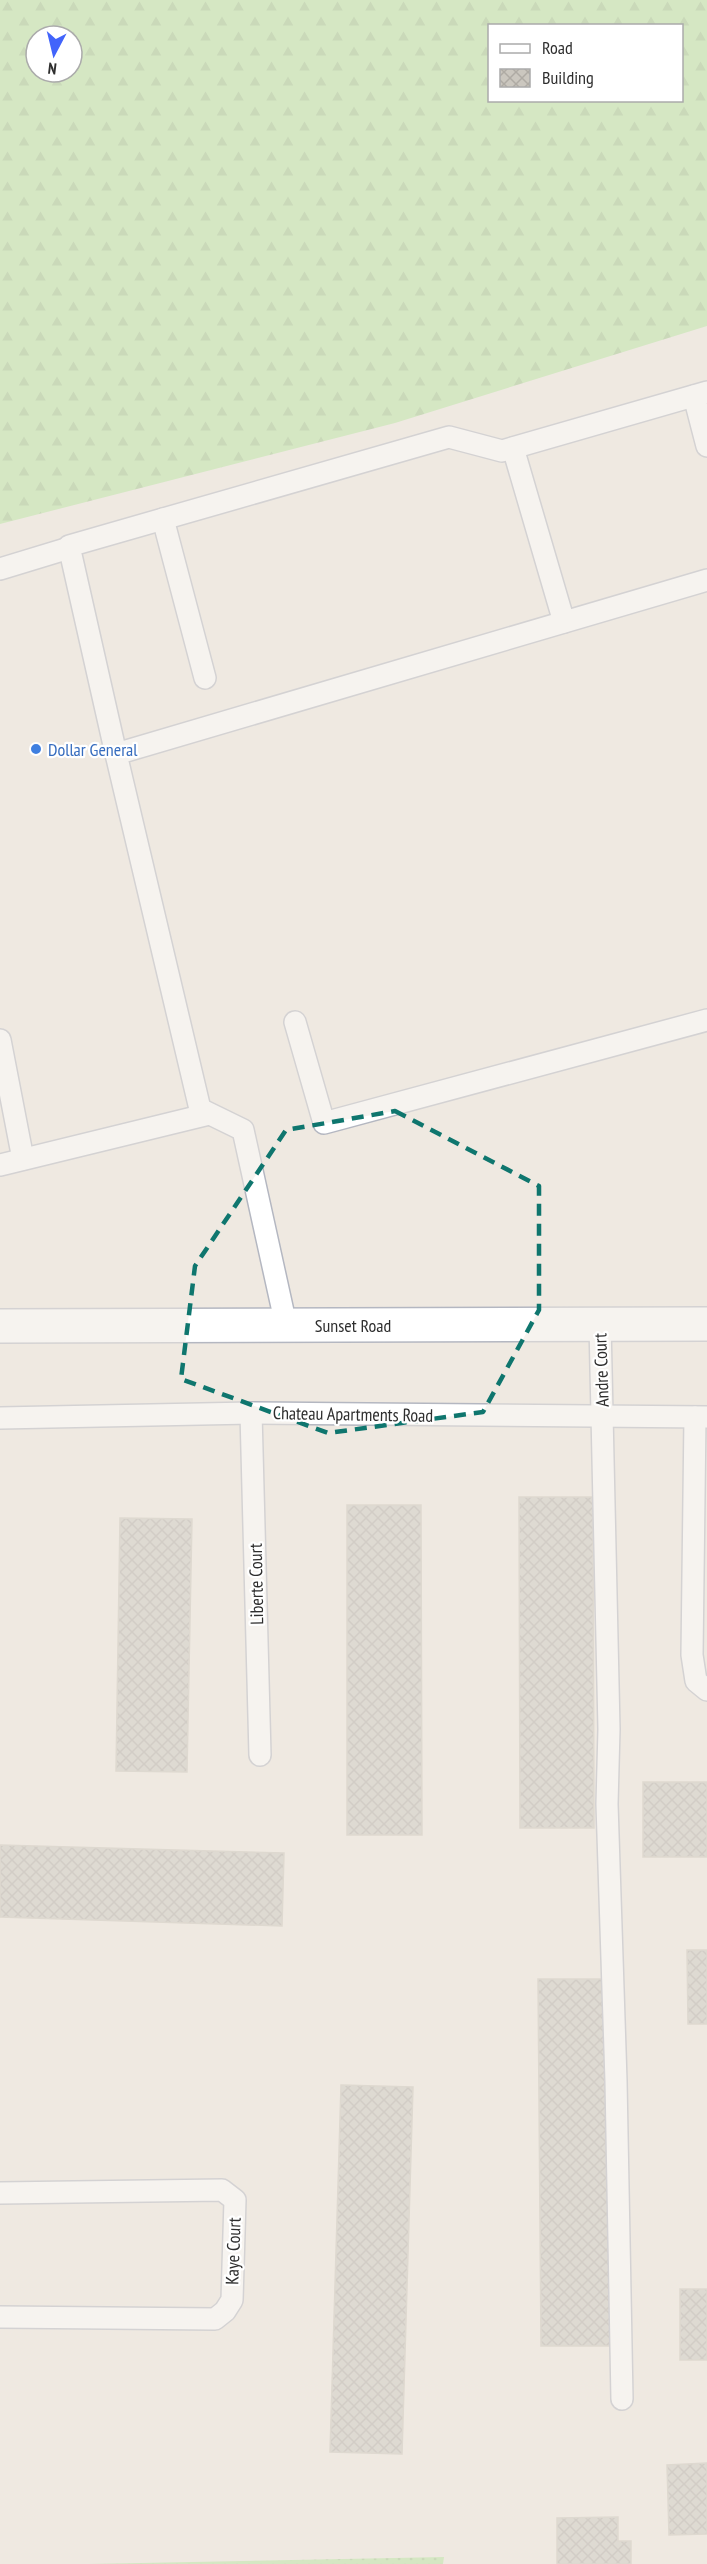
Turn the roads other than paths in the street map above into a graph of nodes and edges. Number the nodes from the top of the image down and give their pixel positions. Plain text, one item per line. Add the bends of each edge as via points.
1 (700, 394) edge
2 (707, 446) edge
3 (513, 448) junction
4 (163, 519) junction
5 (69, 548) junction
6 (0, 569) edge
7 (707, 580) edge
8 (564, 622) junction
9 (205, 678) dead end
10 (116, 754) junction
11 (707, 1020) edge
12 (295, 1022) dead end
13 (0, 1040) edge
14 (209, 1114) junction
15 (23, 1160) junction
16 (0, 1165) edge
17 (600, 1324) junction
18 (707, 1324) edge
19 (286, 1325) junction
20 (0, 1326) edge
21 (251, 1413) junction
22 (602, 1416) junction
23 (701, 1417) edge
24 (0, 1418) edge
25 (707, 1690) edge
26 (260, 1755) dead end
27 (0, 2193) edge
28 (0, 2317) edge
29 (622, 2399) dead end

1 - 2 lane
1 - 3 lane
3 - 4 lane via 502,451 449,437
3 - 8 lane
4 - 5 lane
4 - 9 lane
5 - 6 lane
5 - 10 lane
7 - 8 lane
8 - 10 lane
10 - 14 lane via 200,1110
11 - 12 lane via 324,1123
13 - 15 lane
14 - 15 lane
14 - 19 lane via 243,1130
15 - 16 lane
17 - 18 street, Sunset Road
17 - 19 street, Sunset Road
17 - 22 lane, Andre Court
19 - 20 street, Sunset Road
21 - 22 lane, Chateau Apartments Road
21 - 24 lane, Chateau Apartments Road
21 - 26 lane, Liberte Court
22 - 23 lane, Chateau Apartments Road
22 - 29 lane, Andre Court
23 - 25 lane via 692,1655 696,1681
27 - 28 lane, Kaye Court via 222,2190 235,2200 232,2300 215,2319

